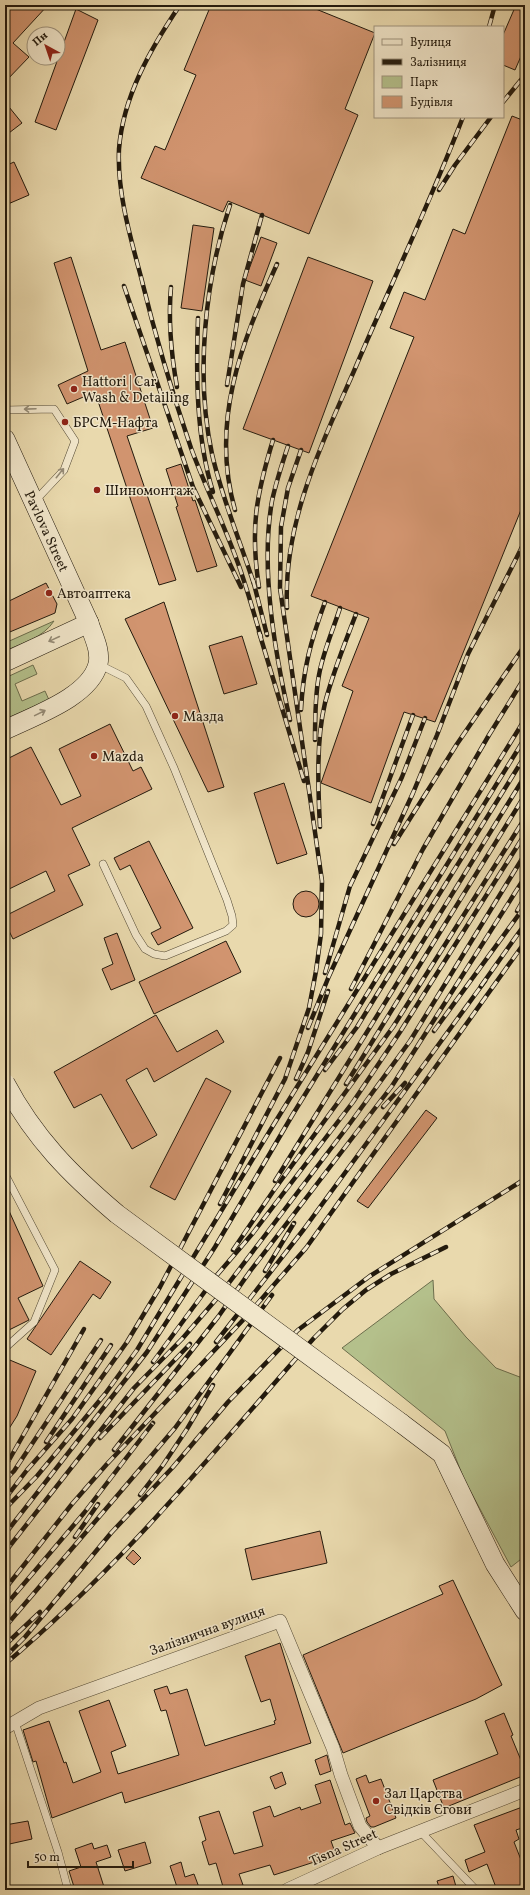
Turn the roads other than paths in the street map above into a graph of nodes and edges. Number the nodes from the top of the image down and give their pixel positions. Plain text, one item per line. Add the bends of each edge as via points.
1 (5, 410) edge
2 (5, 439) edge
3 (34, 502) junction
4 (89, 623) junction
5 (5, 662) edge
6 (98, 664) junction
7 (5, 730) edge
8 (103, 864) dead end
9 (5, 1083) edge
10 (5, 1174) edge
11 (5, 1348) edge
12 (525, 1612) edge
13 (10, 1725) edge
14 (525, 1790) edge
15 (421, 1832) junction
16 (378, 1848) junction
17 (68, 1890) edge
18 (287, 1890) edge
19 (476, 1890) edge

3 -> 1 lane via 64,470 75,441 54,409
2 - 3 main road, Pavlova Street
3 - 4 main road, Pavlova Street
4 -> 5 main road
4 - 6 main road, Pavlova Street via 98,651
7 -> 6 main road via 73,697 93,677
6 - 8 lane via 126,678 146,706 224,893 233,925 226,931 165,956 154,954 145,949 136,935
9 - 12 main road, bridge via 39,1136 59,1161 117,1214 442,1454 495,1564
10 - 11 lane via 55,1270 34,1322
13 - 16 street, Залізнична вулиця via 39,1708 280,1621 333,1748 360,1826
13 - 17 lane via 58,1852
14 - 15 street, Tisna Street
15 - 16 street, Tisna Street
15 - 19 lane
16 - 18 street, Tisna Street

